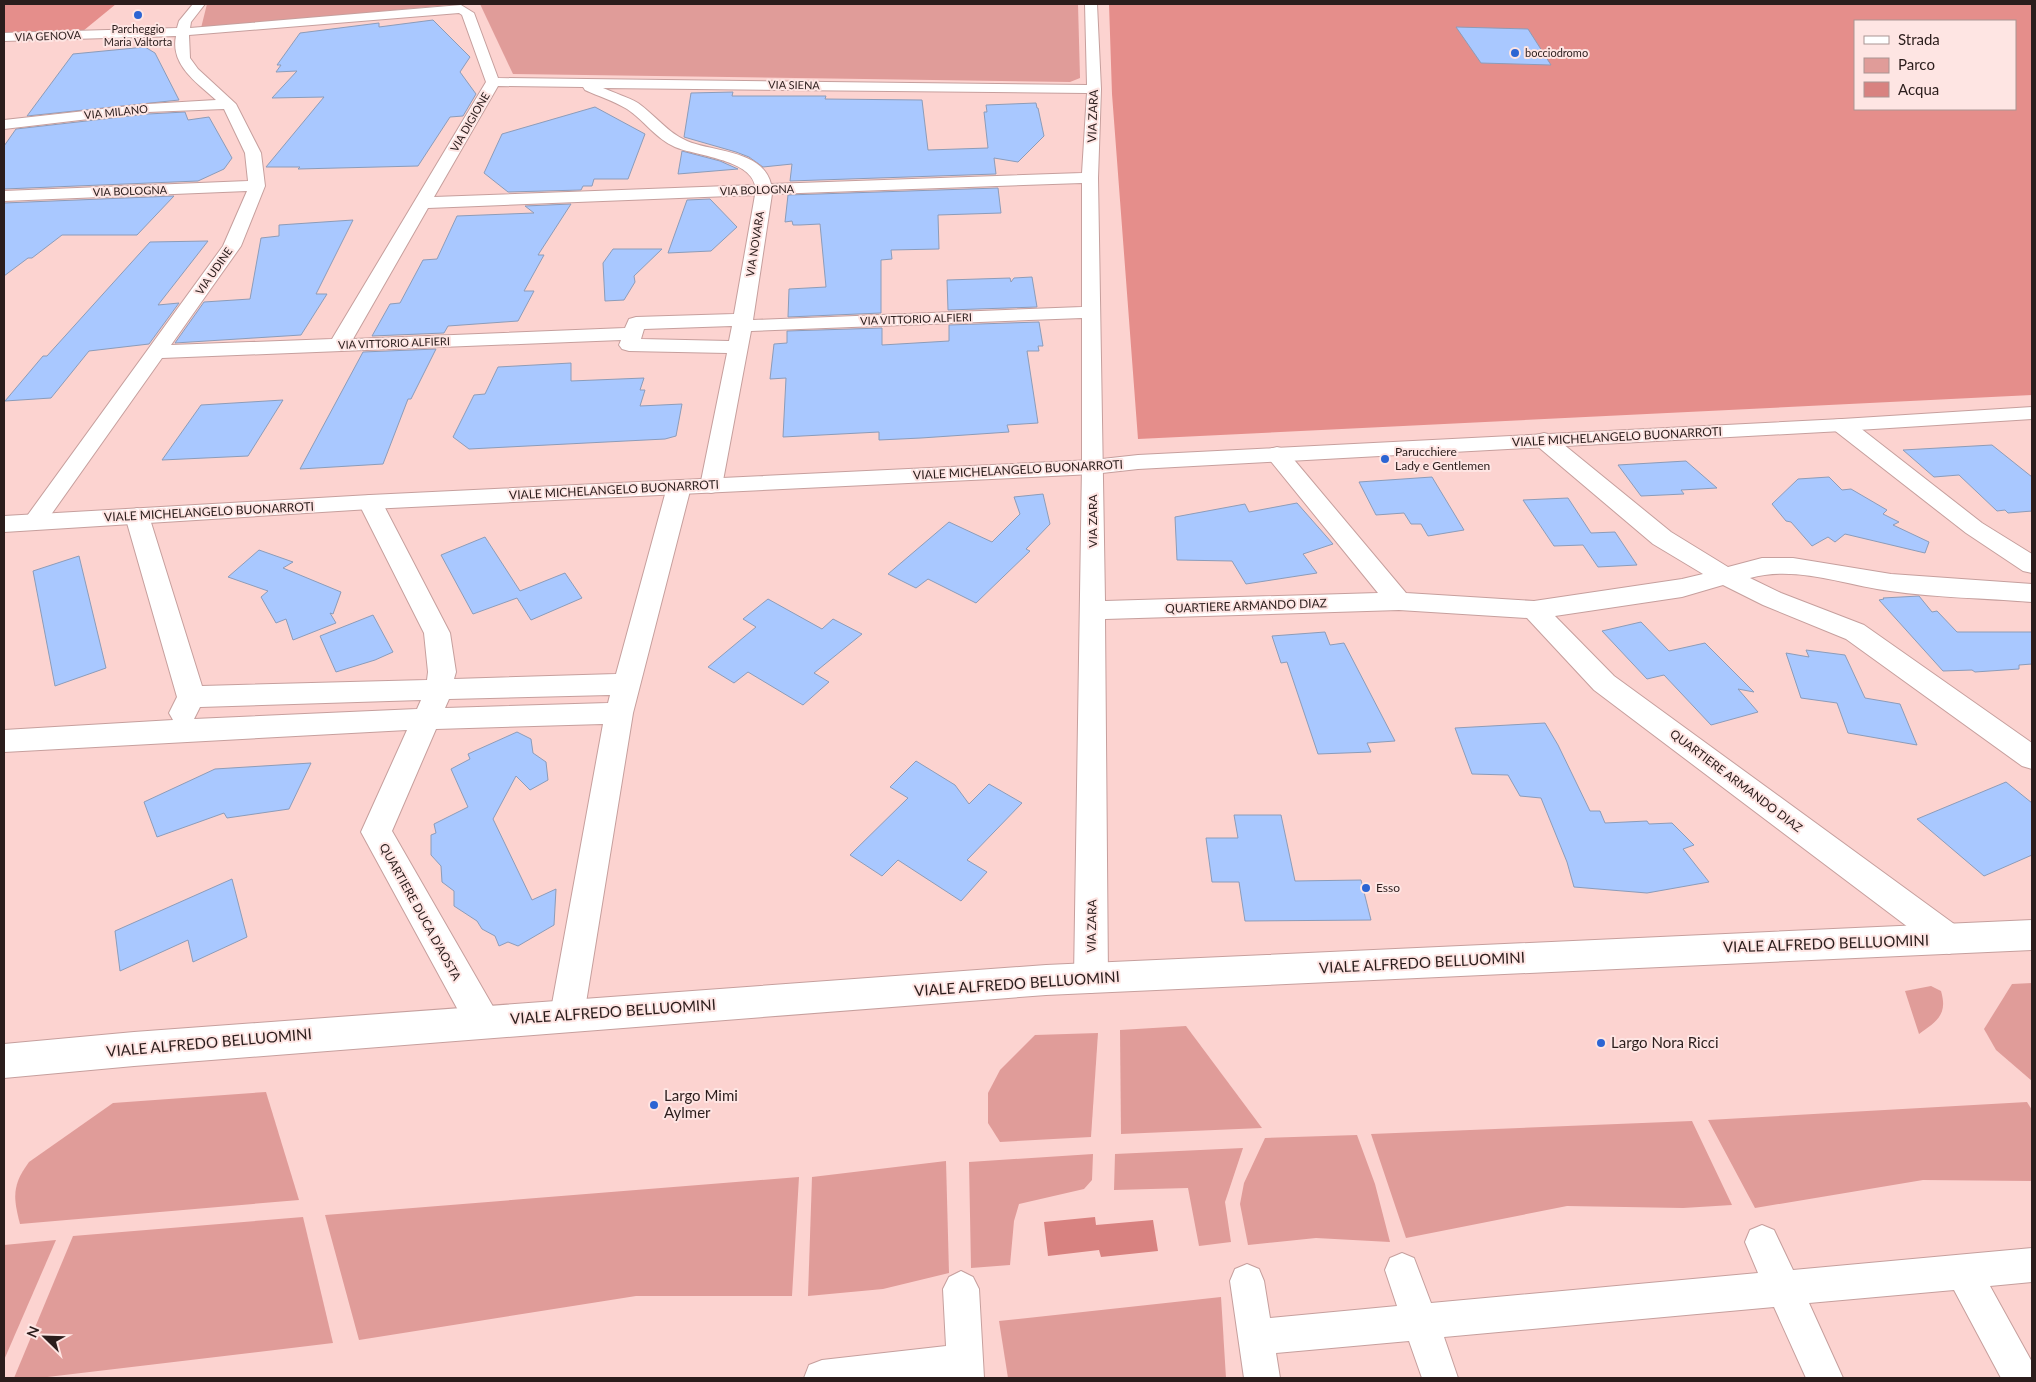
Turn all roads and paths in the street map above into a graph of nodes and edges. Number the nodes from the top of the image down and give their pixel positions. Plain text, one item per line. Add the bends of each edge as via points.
1 (198, 4) edge
2 (1091, 4) edge
3 (182, 32) junction
4 (4, 38) edge
5 (493, 82) junction
6 (580, 82) junction
7 (1094, 89) junction
8 (229, 104) junction
9 (4, 125) edge
10 (1090, 178) junction
11 (257, 186) junction
12 (764, 190) junction
13 (4, 196) edge
14 (423, 203) junction
15 (1091, 312) junction
16 (742, 323) junction
17 (633, 334) junction
18 (338, 345) junction
19 (738, 348) junction
20 (155, 352) junction
21 (2032, 413) edge
22 (1842, 426) junction
23 (1544, 440) junction
24 (1277, 454) junction
25 (1093, 467) junction
26 (711, 486) junction
27 (679, 487) junction
28 (370, 502) junction
29 (137, 516) junction
30 (35, 522) junction
31 (4, 524) edge
32 (2032, 564) edge
33 (1725, 576) junction
34 (2032, 593) edge
35 (1399, 601) junction
36 (1093, 610) junction
37 (1534, 610) junction
38 (625, 684) junction
39 (191, 697) junction
40 (433, 704) junction
41 (619, 713) junction
42 (174, 730) junction
43 (4, 741) edge
44 (2032, 758) edge
45 (2032, 935) edge
46 (1949, 939) junction
47 (1091, 978) junction
48 (567, 1016) junction
49 (482, 1022) junction
50 (4, 1061) edge
51 (1762, 1242) dead end
52 (2032, 1265) edge
53 (1402, 1270) dead end
54 (1963, 1271) junction
55 (1247, 1281) dead end
56 (1783, 1288) junction
57 (961, 1289) dead end
58 (1421, 1322) junction
59 (1256, 1337) junction
60 (966, 1370) edge
61 (822, 1378) edge
62 (1262, 1378) edge
63 (1440, 1378) edge
64 (1824, 1378) edge
65 (2021, 1378) edge

1 - 3 street, VIA UDINE via 185,21
2 - 7 street, VIA ZARA
3 - 4 street, VIA GENOVA
3 - 5 street, VIA DIGIONE via 461,9 468,13
3 - 8 street, VIA UDINE via 183,58
5 - 6 street, VIA SIENA
5 - 14 street, VIA DIGIONE
6 - 7 street, VIA SIENA
6 - 12 street via 632,106 681,144 751,167 760,176
7 - 10 street, VIA ZARA
8 - 9 street, VIA MILANO via 148,108
8 - 11 street, VIA UDINE via 253,153
10 - 12 street, VIA BOLOGNA
10 - 15 street, VIA ZARA
11 - 13 street, VIA BOLOGNA
11 - 20 street, VIA UDINE via 232,246
12 - 14 street, VIA BOLOGNA
12 - 16 street, VIA NOVARA
14 - 18 street, VIA DIGIONE
15 - 16 street, VIA VITTORIO ALFIERI
15 - 25 street, VIA ZARA
16 - 17 street, VIA VITTORIO ALFIERI via 636,323
16 - 19 street, VIA NOVARA
17 - 18 street, VIA VITTORIO ALFIERI
17 - 19 street via 629,346
18 - 20 street, VIA VITTORIO ALFIERI
19 - 26 street, VIA NOVARA
20 - 30 street, VIA UDINE
21 - 22 street, VIALE MICHELANGELO BUONARROTI
22 - 23 street, VIALE MICHELANGELO BUONARROTI
22 - 32 street via 1974,528
23 - 24 street, VIALE MICHELANGELO BUONARROTI
23 - 33 street via 1662,538
24 - 25 street, VIALE MICHELANGELO BUONARROTI
24 - 35 street
25 - 26 street, VIALE MICHELANGELO BUONARROTI
25 - 36 street, VIA ZARA
26 - 27 street, VIALE MICHELANGELO BUONARROTI
27 - 28 street, VIALE MICHELANGELO BUONARROTI
27 - 38 street
28 - 29 street, VIALE MICHELANGELO BUONARROTI
28 - 40 street, QUARTIERE DUCA D'AOSTA via 437,633 442,672
29 - 30 street, VIALE MICHELANGELO BUONARROTI
29 - 39 street
30 - 31 street, VIALE MICHELANGELO BUONARROTI
33 - 34 street, QUARTIERE ARMANDO DIAZ via 1762,566 1793,566 1892,583
33 - 37 street, QUARTIERE ARMANDO DIAZ via 1682,588
33 - 44 street via 1772,599 1855,632
35 - 36 street, QUARTIERE ARMANDO DIAZ
35 - 37 street, QUARTIERE ARMANDO DIAZ
36 - 47 street, VIA ZARA
37 - 46 street, QUARTIERE ARMANDO DIAZ via 1604,683
38 - 40 street
38 - 41 street
39 - 40 street
39 - 42 street
40 - 41 street
40 - 42 street
40 - 49 street, QUARTIERE DUCA D'AOSTA via 376,832
41 - 48 street
42 - 43 street
45 - 46 street, VIALE ALFREDO BELLUOMINI
46 - 47 street, VIALE ALFREDO BELLUOMINI
47 - 48 street, VIALE ALFREDO BELLUOMINI
48 - 49 street, VIALE ALFREDO BELLUOMINI
49 - 50 street, VIALE ALFREDO BELLUOMINI
51 - 56 street
52 - 54 street
53 - 58 street
54 - 56 street
54 - 65 street
55 - 59 street
56 - 58 street
56 - 64 street
57 - 60 street
58 - 59 street
58 - 63 street
59 - 62 street
60 - 61 street

